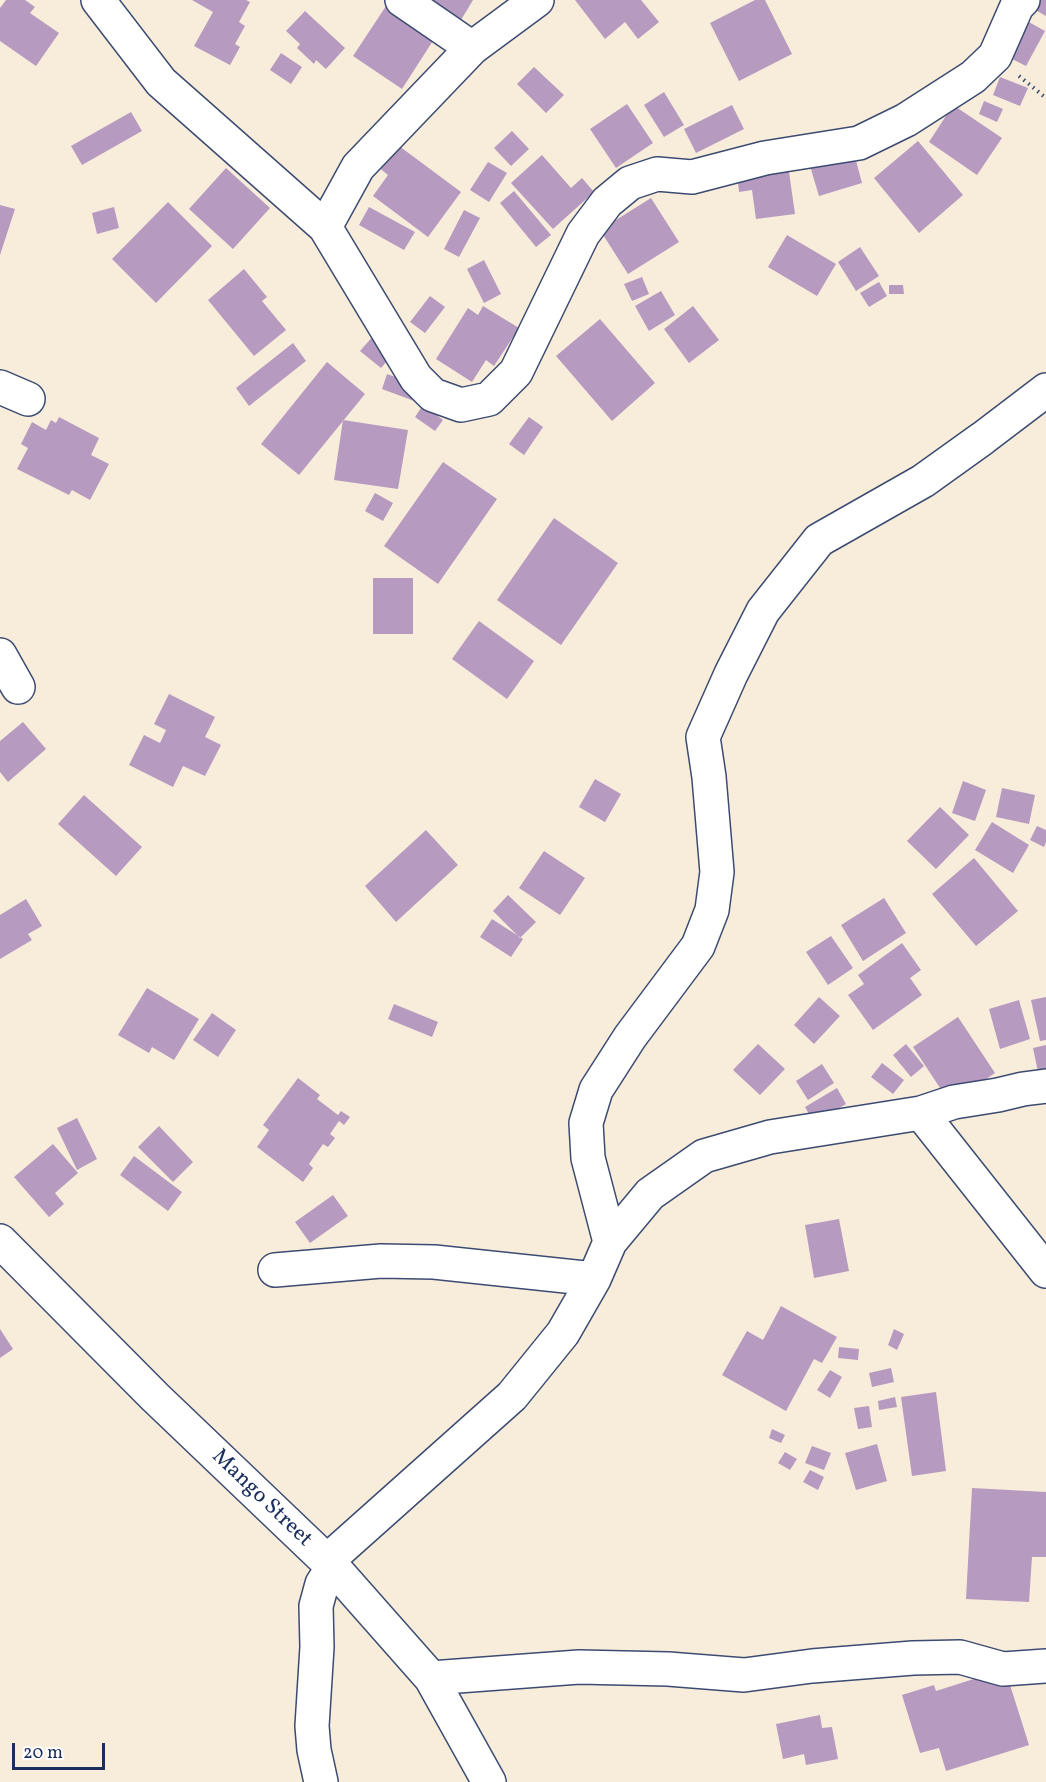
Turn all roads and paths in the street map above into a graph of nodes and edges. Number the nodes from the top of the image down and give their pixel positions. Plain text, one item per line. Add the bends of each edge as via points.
1 (98, 0) edge
2 (402, 0) edge
3 (537, 0) edge
4 (1023, 0) edge
5 (471, 48) junction
6 (325, 227) junction
7 (1046, 390) edge
8 (0, 655) edge
9 (18, 687) dead end
10 (1046, 1086) edge
11 (921, 1113) junction
12 (0, 1241) edge
13 (610, 1242) junction
14 (275, 1270) dead end
15 (1046, 1270) edge
16 (594, 1279) junction
17 (330, 1564) junction
18 (1046, 1666) edge
19 (431, 1677) junction
20 (321, 1782) edge
21 (489, 1782) edge

1 - 6 street via 161,82
2 - 5 street
3 - 5 street
4 - 6 street via 995,56 973,77 906,120 869,138 692,177 657,174 630,183 607,202 583,234 516,372 489,399 461,405 433,395 417,378
5 - 6 street via 358,167
7 - 13 street via 922,481 819,540 763,611 703,737 717,873 712,910 698,946 596,1090 586,1123 588,1158
8 - 9 street
10 - 11 street via 954,1102
11 - 13 street via 770,1137 704,1156 650,1194
11 - 15 street
12 - 17 street, Mango Street via 155,1397
13 - 16 street
14 - 16 street via 381,1261 434,1262
16 - 17 street via 563,1333 512,1396
17 - 19 street, Mango Street
17 - 20 street via 316,1606 312,1726
18 - 19 street via 1003,1669 960,1657 744,1674 579,1667
19 - 21 street, Mango Street

